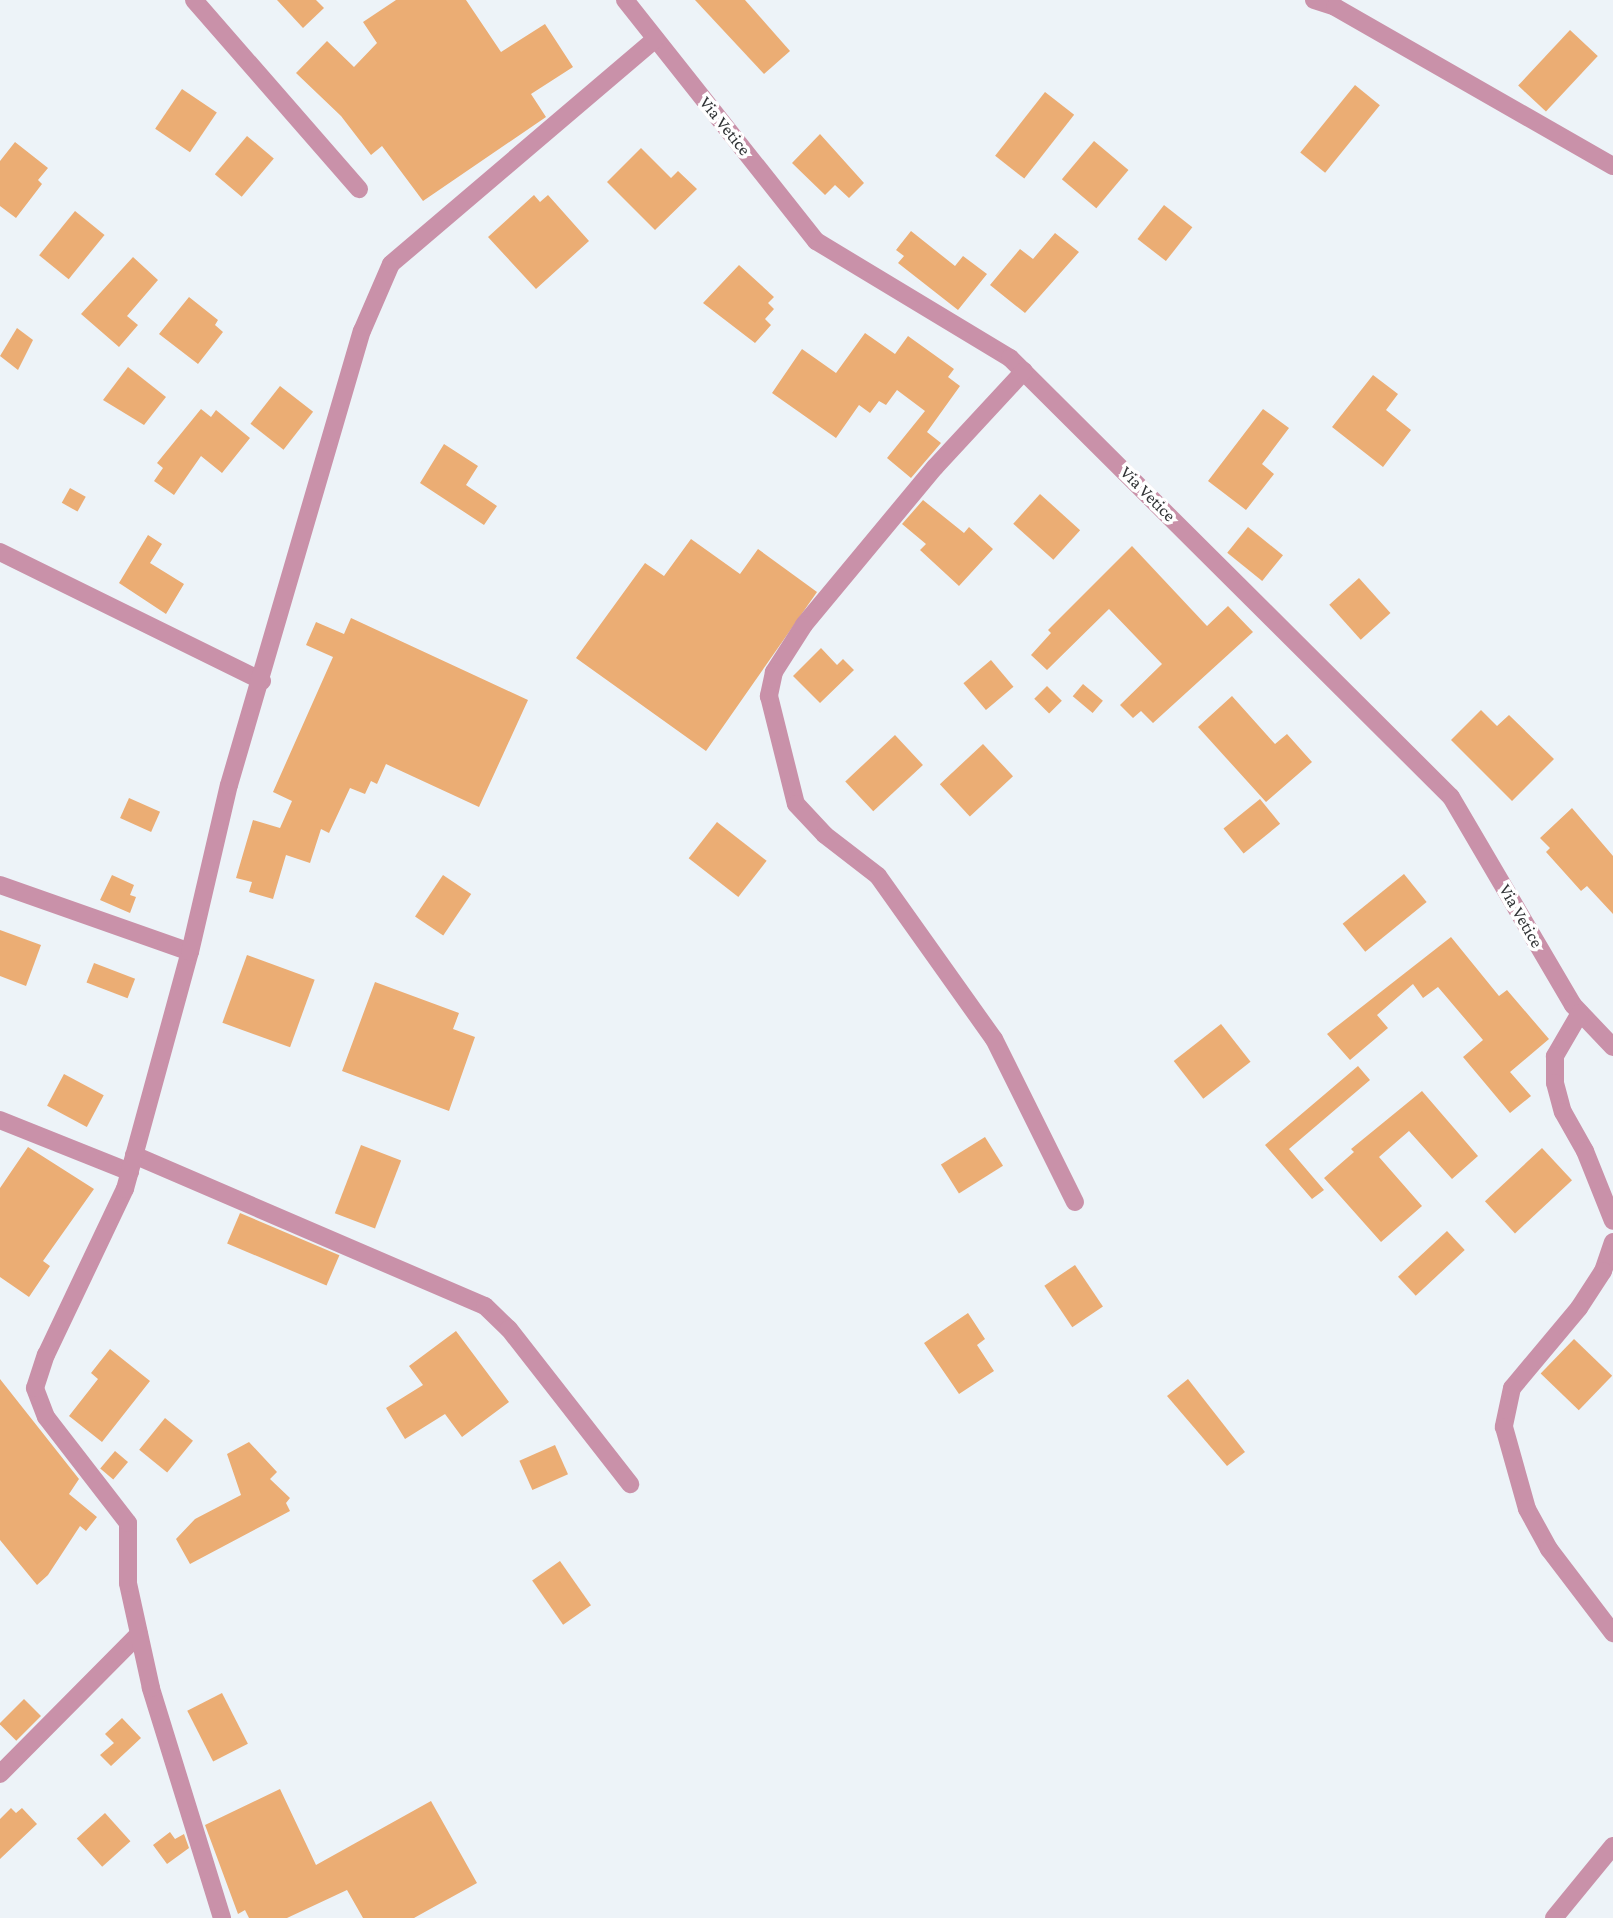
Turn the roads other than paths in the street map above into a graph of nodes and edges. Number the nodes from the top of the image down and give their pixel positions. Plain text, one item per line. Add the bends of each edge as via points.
1 (194, 0) edge
2 (625, 0) edge
3 (1314, 0) edge
4 (655, 39) junction
5 (1613, 166) edge
6 (359, 188) dead end
7 (1024, 371) junction
8 (0, 552) edge
9 (262, 681) junction
10 (0, 885) edge
11 (190, 952) junction
12 (1580, 1013) junction
13 (1613, 1047) edge
14 (0, 1119) edge
15 (132, 1163) junction
16 (1076, 1202) dead end
17 (1613, 1222) edge
18 (1613, 1242) edge
19 (629, 1485) dead end
20 (1613, 1633) edge
21 (139, 1634) junction
22 (0, 1774) edge
23 (1613, 1846) edge
24 (222, 1918) edge
25 (1554, 1918) edge

1 - 6 street
2 - 4 street, Via Vetice
3 - 5 street via 1335,7
4 - 7 street, Via Vetice via 816,241 1010,358
4 - 9 street via 391,264 362,331
7 - 12 street, Via Vetice via 1451,797
7 - 16 street via 935,467 804,625 774,672 769,696 796,804 825,835 878,876 994,1038
8 - 9 street
9 - 11 street via 229,785
10 - 11 street
11 - 15 street
12 - 13 street, Via Vetice
12 - 17 street via 1555,1056 1555,1083 1563,1112
14 - 15 street
15 - 19 street via 485,1306 509,1329
15 - 21 street via 35,1388 46,1417 128,1523 128,1583
18 - 20 street via 1603,1271 1579,1308 1512,1388 1504,1427 1527,1509 1549,1549
21 - 22 street
21 - 24 street via 151,1688
23 - 25 street

